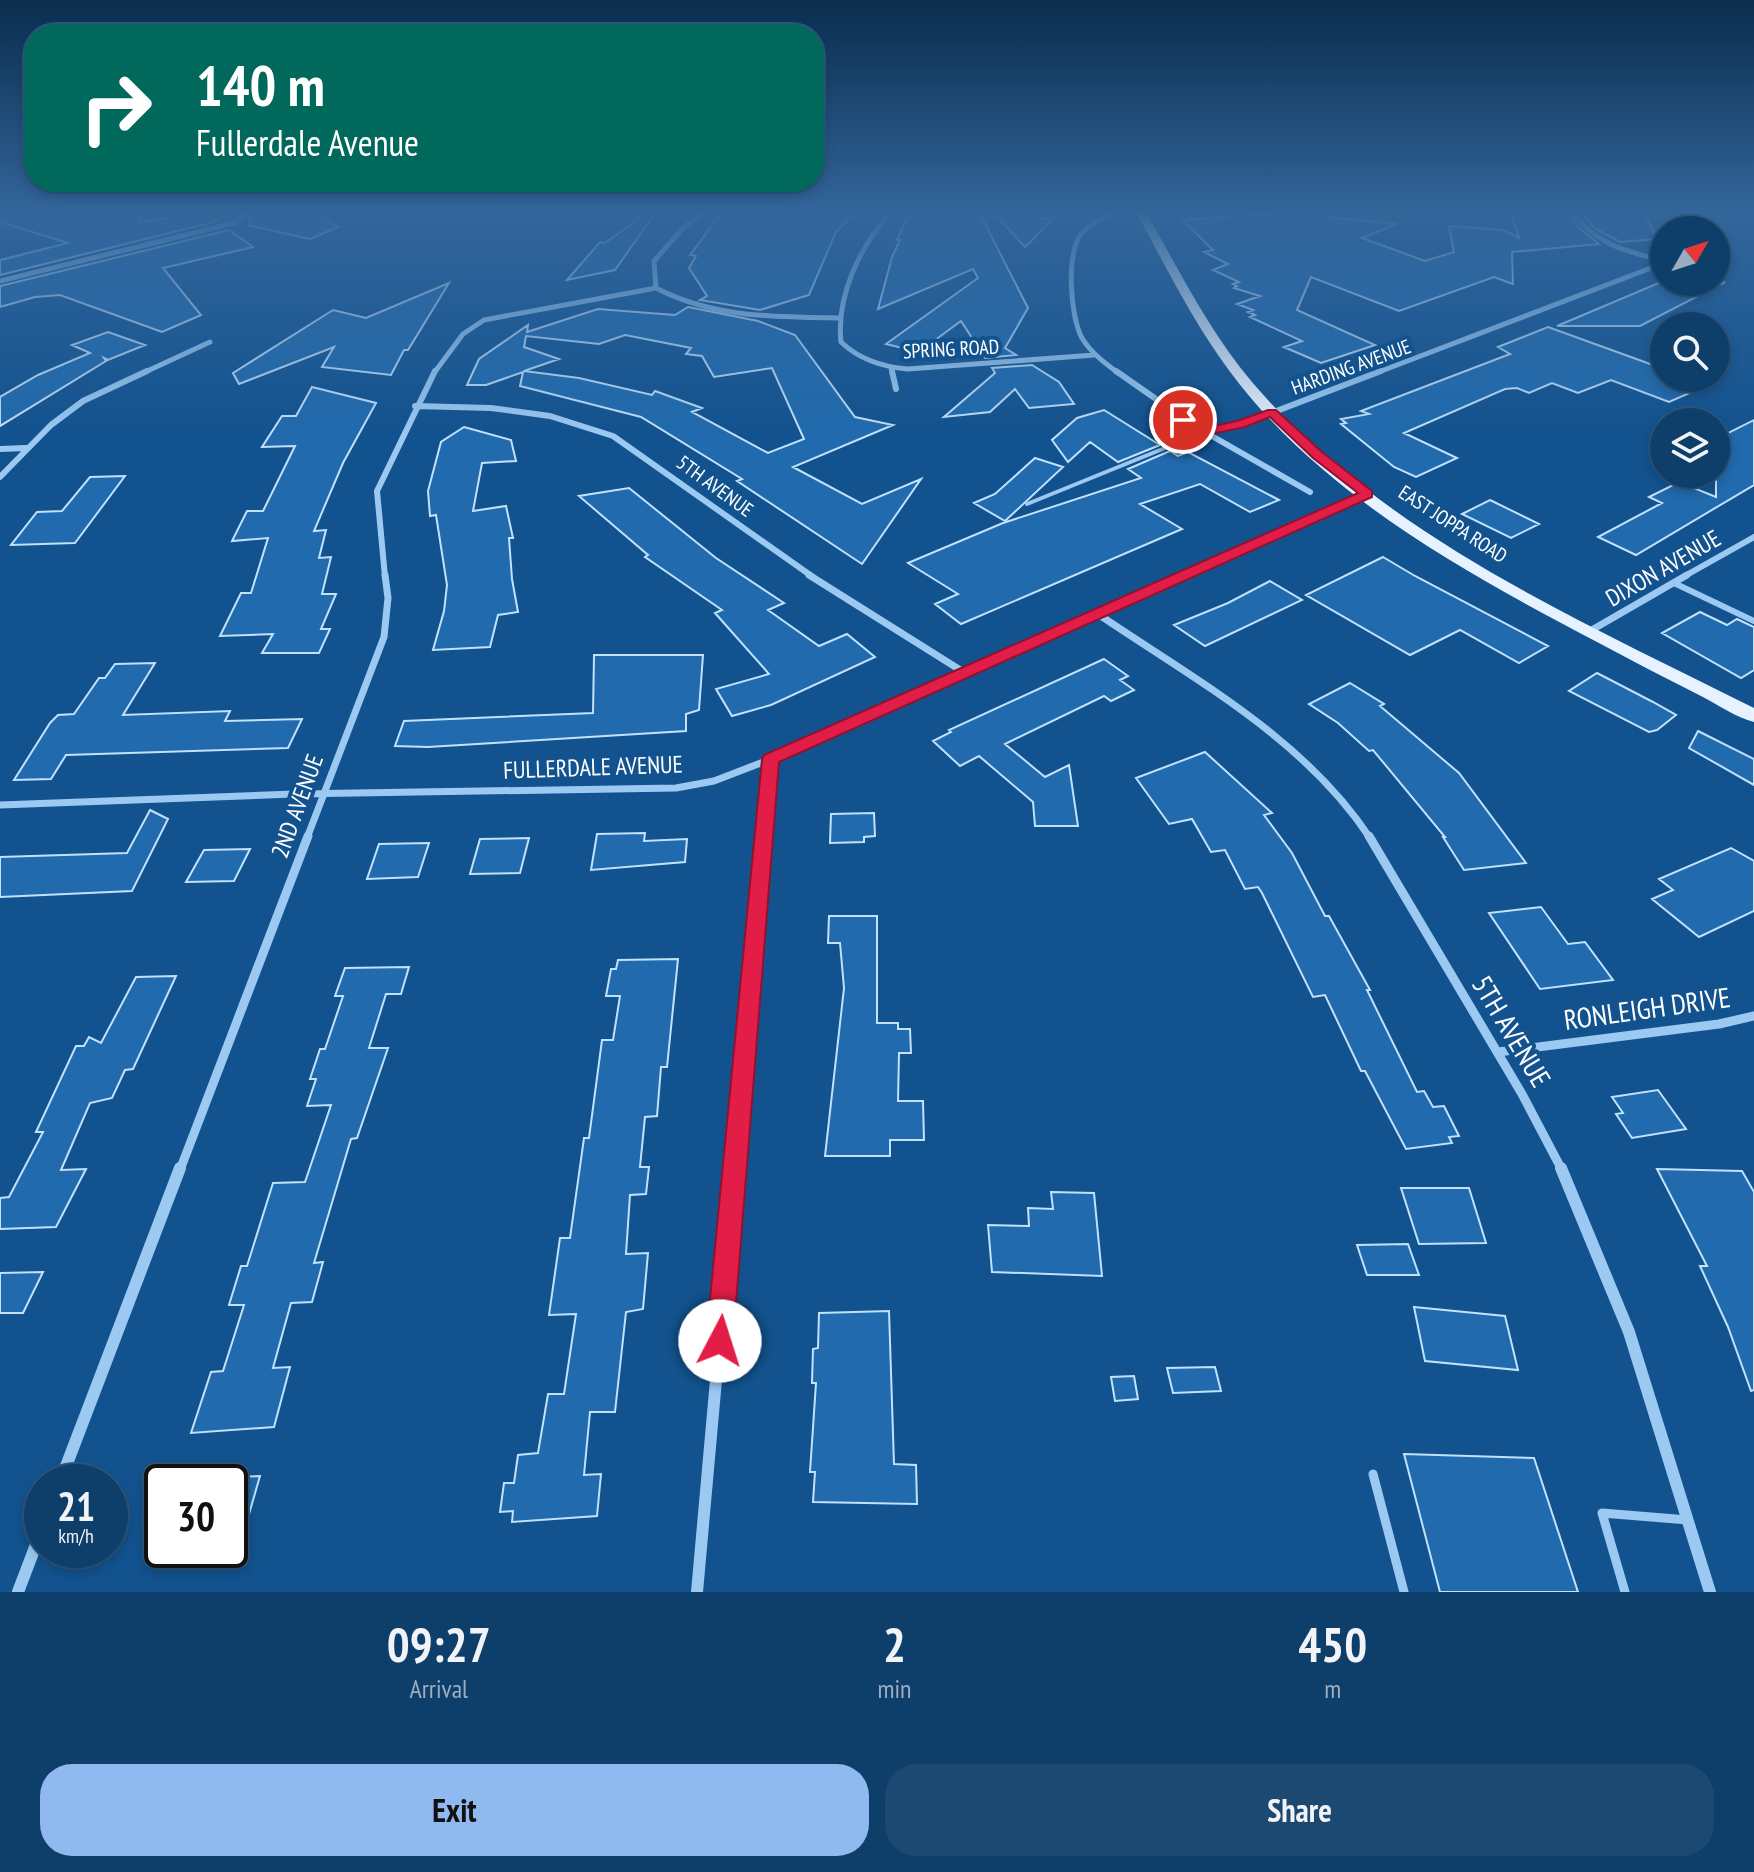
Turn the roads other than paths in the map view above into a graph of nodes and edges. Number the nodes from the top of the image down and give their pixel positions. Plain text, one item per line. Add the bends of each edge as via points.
1 (851, 286) edge
2 (1074, 286) edge
3 (1183, 286) edge
4 (1601, 286) edge
5 (656, 288) joint
6 (840, 318) junction
7 (210, 342) dead end
8 (1094, 355) junction
9 (891, 368) junction
10 (896, 389) dead end
11 (415, 406) junction
12 (1272, 412) junction
13 (1202, 433) junction
14 (26, 448) junction
15 (0, 449) edge
16 (0, 477) edge
17 (1310, 492) dead end
18 (1367, 494) junction
19 (1027, 504) dead end
20 (1754, 537) edge
21 (1674, 583) junction
22 (1098, 614) junction
23 (1754, 621) edge
24 (1590, 631) junction
25 (965, 673) junction
26 (1750, 709) edge
27 (771, 759) junction
28 (325, 794) junction
29 (0, 805) edge
30 (1754, 1016) edge
31 (1498, 1052) junction
32 (67, 1464) edge
33 (1373, 1474) dead end
34 (1689, 1521) junction
35 (27, 1568) edge
36 (18, 1592) edge
37 (697, 1592) edge
38 (1404, 1592) edge
39 (1625, 1592) edge
40 (1710, 1592) edge

1 - 6 street
2 - 8 street via 1076,326
3 - 12 main road, EAST JOPPA ROAD via 1234,369
4 - 12 street, HARDING AVENUE
5 - 6 street via 704,307
5 - 11 street, 2ND AVENUE via 484,320 463,334 440,361
6 - 9 street, SPRING ROAD via 839,333 848,349
7 - 14 street via 83,401
8 - 9 street, SPRING ROAD
8 - 13 street
9 - 10 street
11 - 25 street, 5TH AVENUE via 550,416 613,436 791,564
11 - 28 street, 2ND AVENUE via 377,491 388,598 384,637
12 - 13 street, HARDING AVENUE
12 - 18 main road, EAST JOPPA ROAD
13 - 17 street
13 - 19 lane
14 - 15 street
14 - 16 street
18 - 22 street, FULLERDALE AVENUE
18 - 24 main road, EAST JOPPA ROAD via 1465,561
20 - 21 street, DIXON AVENUE
21 - 23 lane
21 - 24 street, DIXON AVENUE
22 - 25 street, FULLERDALE AVENUE
22 - 31 street, 5TH AVENUE via 1275,735 1332,788 1363,827
24 - 26 main road, EAST JOPPA ROAD
25 - 27 street, FULLERDALE AVENUE
27 - 28 street, FULLERDALE AVENUE via 714,781 676,788
27 - 37 street
28 - 29 street, FULLERDALE AVENUE
28 - 32 street, 2ND AVENUE
30 - 31 street, RONLEIGH DRIVE
31 - 34 street, 5TH AVENUE via 1567,1180 1600,1258 1669,1447
33 - 38 lane
34 - 39 lane via 1602,1513
34 - 40 street, 5TH AVENUE
35 - 36 street

